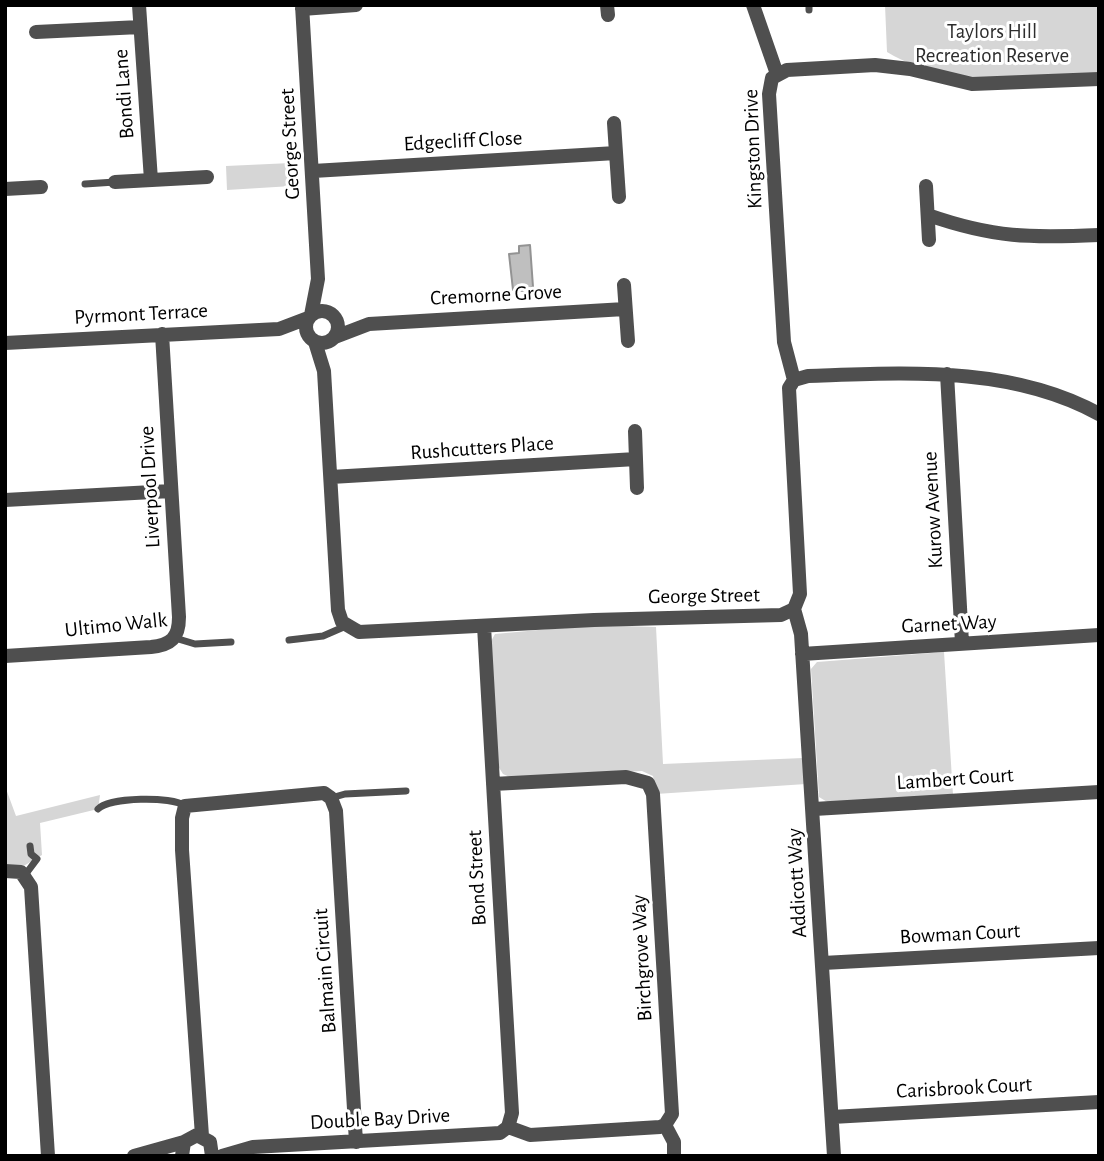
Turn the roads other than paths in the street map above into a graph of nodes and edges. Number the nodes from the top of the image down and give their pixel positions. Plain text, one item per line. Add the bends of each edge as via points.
1 (139, 5) edge
2 (356, 5) edge
3 (754, 5) edge
4 (302, 7) edge
5 (141, 27) junction
6 (36, 32) dead end
7 (777, 74) junction
8 (1099, 79) edge
9 (614, 123) dead end
10 (616, 153) junction
11 (313, 171) junction
12 (207, 177) dead end
13 (151, 180) junction
14 (115, 182) joint
15 (85, 184) dead end
16 (926, 186) dead end
17 (41, 187) dead end
18 (5, 189) edge
19 (619, 197) dead end
20 (928, 215) junction
21 (1099, 234) edge
22 (929, 240) dead end
23 (318, 279) junction
24 (624, 285) dead end
25 (625, 309) junction
26 (309, 317) junction
27 (335, 318) junction
28 (369, 324) junction
29 (279, 329) junction
30 (162, 334) junction
31 (334, 338) junction
32 (313, 340) junction
33 (628, 341) dead end
34 (5, 343) edge
35 (324, 371) junction
36 (947, 374) junction
37 (794, 380) junction
38 (1091, 406) edge
39 (1099, 414) edge
40 (635, 431) dead end
41 (636, 459) junction
42 (331, 477) junction
43 (637, 488) dead end
44 (171, 491) junction
45 (5, 500) edge
46 (794, 609) junction
47 (346, 626) junction
48 (484, 626) junction
49 (1099, 635) edge
50 (175, 638) junction
51 (289, 640) dead end
52 (231, 642) dead end
53 (962, 643) junction
54 (802, 654) junction
55 (5, 656) edge
56 (493, 784) junction
57 (406, 791) dead end
58 (1099, 792) edge
59 (331, 799) junction
60 (185, 806) junction
61 (814, 808) junction
62 (98, 809) dead end
63 (30, 846) dead end
64 (5, 871) edge
65 (25, 875) junction
66 (1099, 948) edge
67 (823, 963) junction
68 (1099, 1102) edge
69 (832, 1117) junction
70 (665, 1125) junction
71 (508, 1127) junction
72 (192, 1142) edge
73 (356, 1142) junction
74 (253, 1147) junction
75 (48, 1156) edge
76 (125, 1156) edge
77 (136, 1156) edge
78 (212, 1156) edge
79 (222, 1156) edge
80 (674, 1156) edge
81 (834, 1156) edge

1 - 5 street, Bondi Lane
2 - 4 street
3 - 7 street
4 - 11 street, George Street
5 - 6 street
5 - 13 street, Bondi Lane
7 - 8 street, Kingston Drive via 875,65 972,84
7 - 37 street, Kingston Drive via 769,94 784,341
9 - 10 street
10 - 11 street, Edgecliff Close
10 - 19 street
11 - 23 street, George Street
12 - 13 street
13 - 14 street
14 - 15 lane
16 - 20 street
17 - 18 street
20 - 21 street via 991,234 1035,238
20 - 22 street
23 - 26 street, George Street
23 - 27 street, George Street
24 - 25 street
25 - 28 street, Cremorne Grove
25 - 33 street
26 - 27 street via 326,311
26 - 29 street, Pyrmont Terrace
26 - 32 street via 306,329
27 - 28 street, Cremorne Grove
27 - 31 street
28 - 31 street, Cremorne Grove
29 - 30 street, Pyrmont Terrace
29 - 32 street, Pyrmont Terrace
30 - 34 street, Pyrmont Terrace
30 - 44 street, Liverpool Drive
31 - 32 street via 324,343
31 - 35 street
32 - 35 street
35 - 42 street
36 - 37 street
36 - 38 street via 1005,382
36 - 53 street, Kurow Avenue
37 - 46 street via 789,388 800,594
38 - 39 street
40 - 41 street
41 - 42 street, Rushcutters Place
41 - 43 street
42 - 47 street via 338,610
44 - 45 street
44 - 50 street, Liverpool Drive via 179,617
46 - 48 street, George Street via 769,616
46 - 54 street, Addicott Way
47 - 48 street, George Street via 371,632
47 - 51 lane via 323,636
48 - 56 street, Bond Street
49 - 53 street, Garnet Way
50 - 52 lane, Ultimo Walk via 195,644
50 - 55 street, Ultimo Walk via 151,647
53 - 54 street, Garnet Way
54 - 61 street, Addicott Way
56 - 70 street, Birchgrove Way via 626,777 648,783 653,794 672,1114
56 - 71 street, Bond Street via 512,1113
57 - 59 lane
58 - 61 street, Lambert Court
59 - 60 street via 324,793
59 - 73 street, Balmain Circuit via 336,811
60 - 62 lane via 165,799 107,802
60 - 72 street via 182,850 196,1083
61 - 67 street, Addicott Way
63 - 65 lane via 37,859
64 - 65 street
65 - 75 street via 32,896
66 - 67 street, Bowman Court
67 - 69 street, Addicott Way
68 - 69 street, Carisbrook Court
69 - 81 street, Addicott Way
70 - 71 street via 530,1135
70 - 80 street via 674,1142
71 - 73 street, Double Bay Drive via 483,1135
72 - 74 street, Double Bay Drive
72 - 77 street, Double Bay Drive
72 - 78 street via 212,1146
73 - 74 street, Double Bay Drive
74 - 79 street, Double Bay Drive
76 - 77 street, Double Bay Drive

